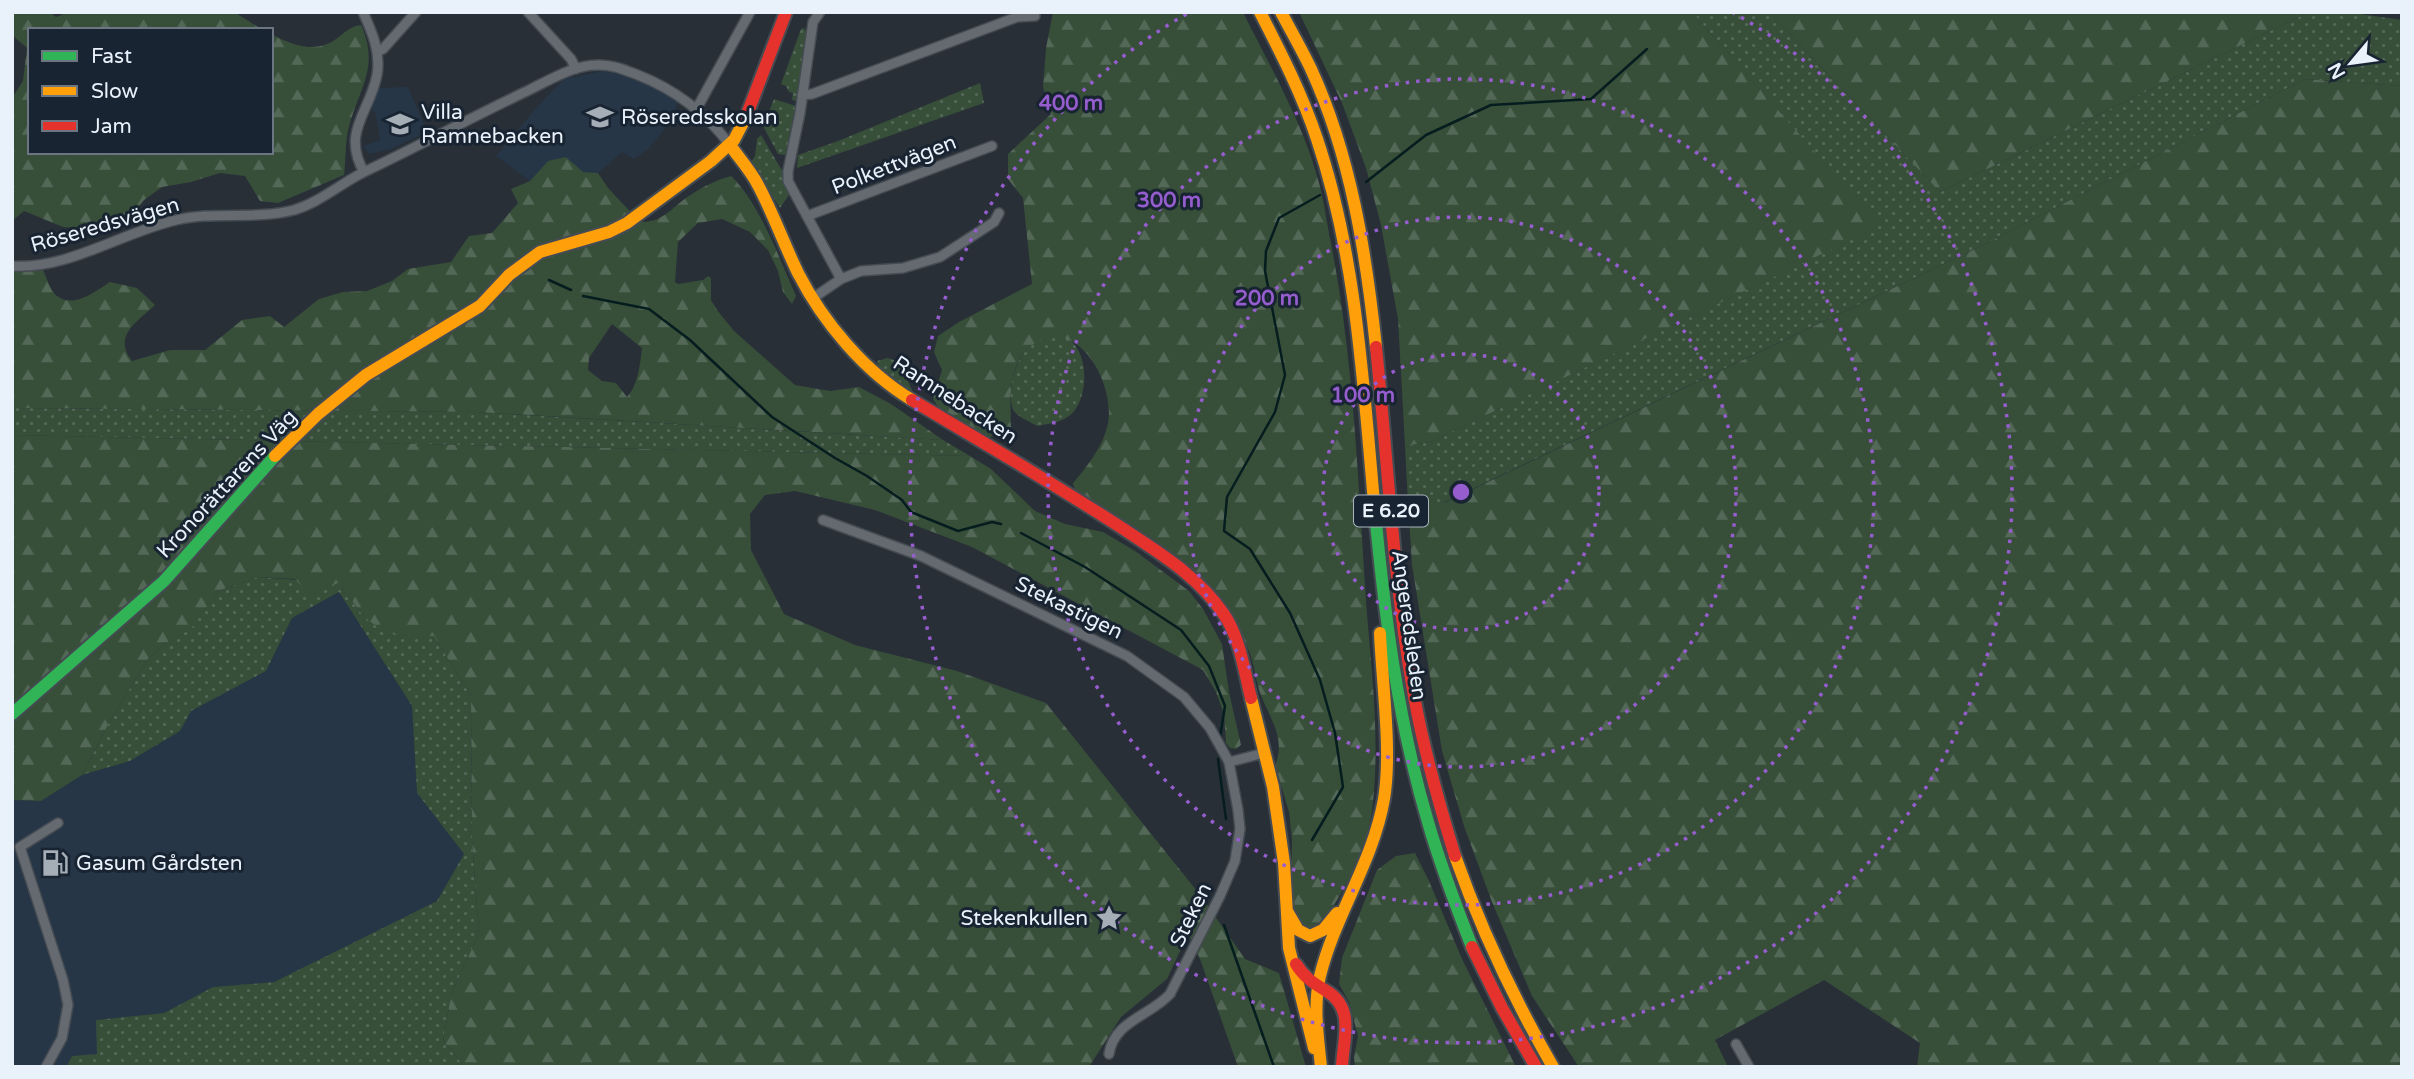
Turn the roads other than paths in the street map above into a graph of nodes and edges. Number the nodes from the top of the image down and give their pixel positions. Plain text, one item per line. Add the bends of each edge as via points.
1 (363, 12) edge
2 (416, 12) edge
3 (528, 12) edge
4 (750, 12) edge
5 (786, 12) edge
6 (1260, 12) edge
7 (1281, 12) edge
8 (818, 14) edge
9 (1035, 16) dead end
10 (378, 51) junction
11 (576, 69) junction
12 (802, 95) junction
13 (697, 108) junction
14 (730, 145) junction
15 (992, 146) dead end
16 (364, 172) junction
17 (999, 213) dead end
18 (807, 216) junction
19 (12, 266) edge
20 (841, 279) junction
21 (813, 298) junction
22 (823, 520) dead end
23 (1379, 555) junction
24 (12, 714) edge
25 (1264, 753) junction
26 (1228, 762) junction
27 (58, 823) dead end
28 (1354, 887) junction
29 (1287, 911) junction
30 (1289, 948) junction
31 (1318, 987) junction
32 (1520, 1006) junction
33 (1736, 1044) dead end
34 (1109, 1054) dead end
35 (46, 1067) edge
36 (1320, 1067) edge
37 (1342, 1067) edge
38 (1536, 1067) edge
39 (1553, 1067) edge
40 (1562, 1067) edge
41 (1749, 1067) edge

1 - 10 street
2 - 10 street
3 - 11 street
4 - 13 street
5 - 14 main road via 744,123
6 - 23 main road, Angeredsleden / E 6.20 via 1308,110 1340,221 1360,349
7 - 32 main road, Angeredsleden / E 6.20 via 1330,117 1354,200 1376,338 1397,565 1422,733 1463,878
8 - 12 street
9 - 12 street via 1017,17
10 - 16 street via 377,76 354,139
11 - 13 street, Ramnebacken via 617,67 655,82
11 - 16 street, Ramnebacken
12 - 18 street via 788,171
13 - 14 street, Ramnebacken
14 - 21 main road, Ramnebacken via 757,182
14 - 24 main road, Kronorättarens Väg via 627,223 540,252 509,275 480,306 366,375 271,459 164,581
15 - 18 street, Polkettvägen
16 - 19 street, Röseredsvägen via 293,210 174,220 52,263
17 - 20 street via 994,222 929,261 862,271
18 - 20 street
20 - 21 street
21 - 25 main road, Ramnebacken via 845,340 893,389 1132,533 1206,590 1236,640
22 - 26 street, Stekastigen via 921,556 1127,656 1184,697 1210,728
23 - 28 main road via 1384,797 1374,839
23 - 38 main road, Angeredsleden / E 6.20 via 1400,706 1424,813 1471,945
25 - 26 street
25 - 29 main road, Ramnebacken via 1280,825
26 - 34 street, Steken via 1240,829 1235,861 1170,994 1125,1026 1110,1045
27 - 35 street via 20,848 68,1005 62,1038
28 - 29 main road via 1328,927 1313,936 1298,932
28 - 31 main road
29 - 30 main road, Ramnebacken
30 - 31 main road, Ramnebacken via 1302,975
30 - 36 main road, Ramnebacken
31 - 36 main road
31 - 37 main road, Ramnebacken via 1338,998 1345,1011
32 - 39 main road, Angeredsleden / E 6.20
32 - 40 main road
33 - 41 street

